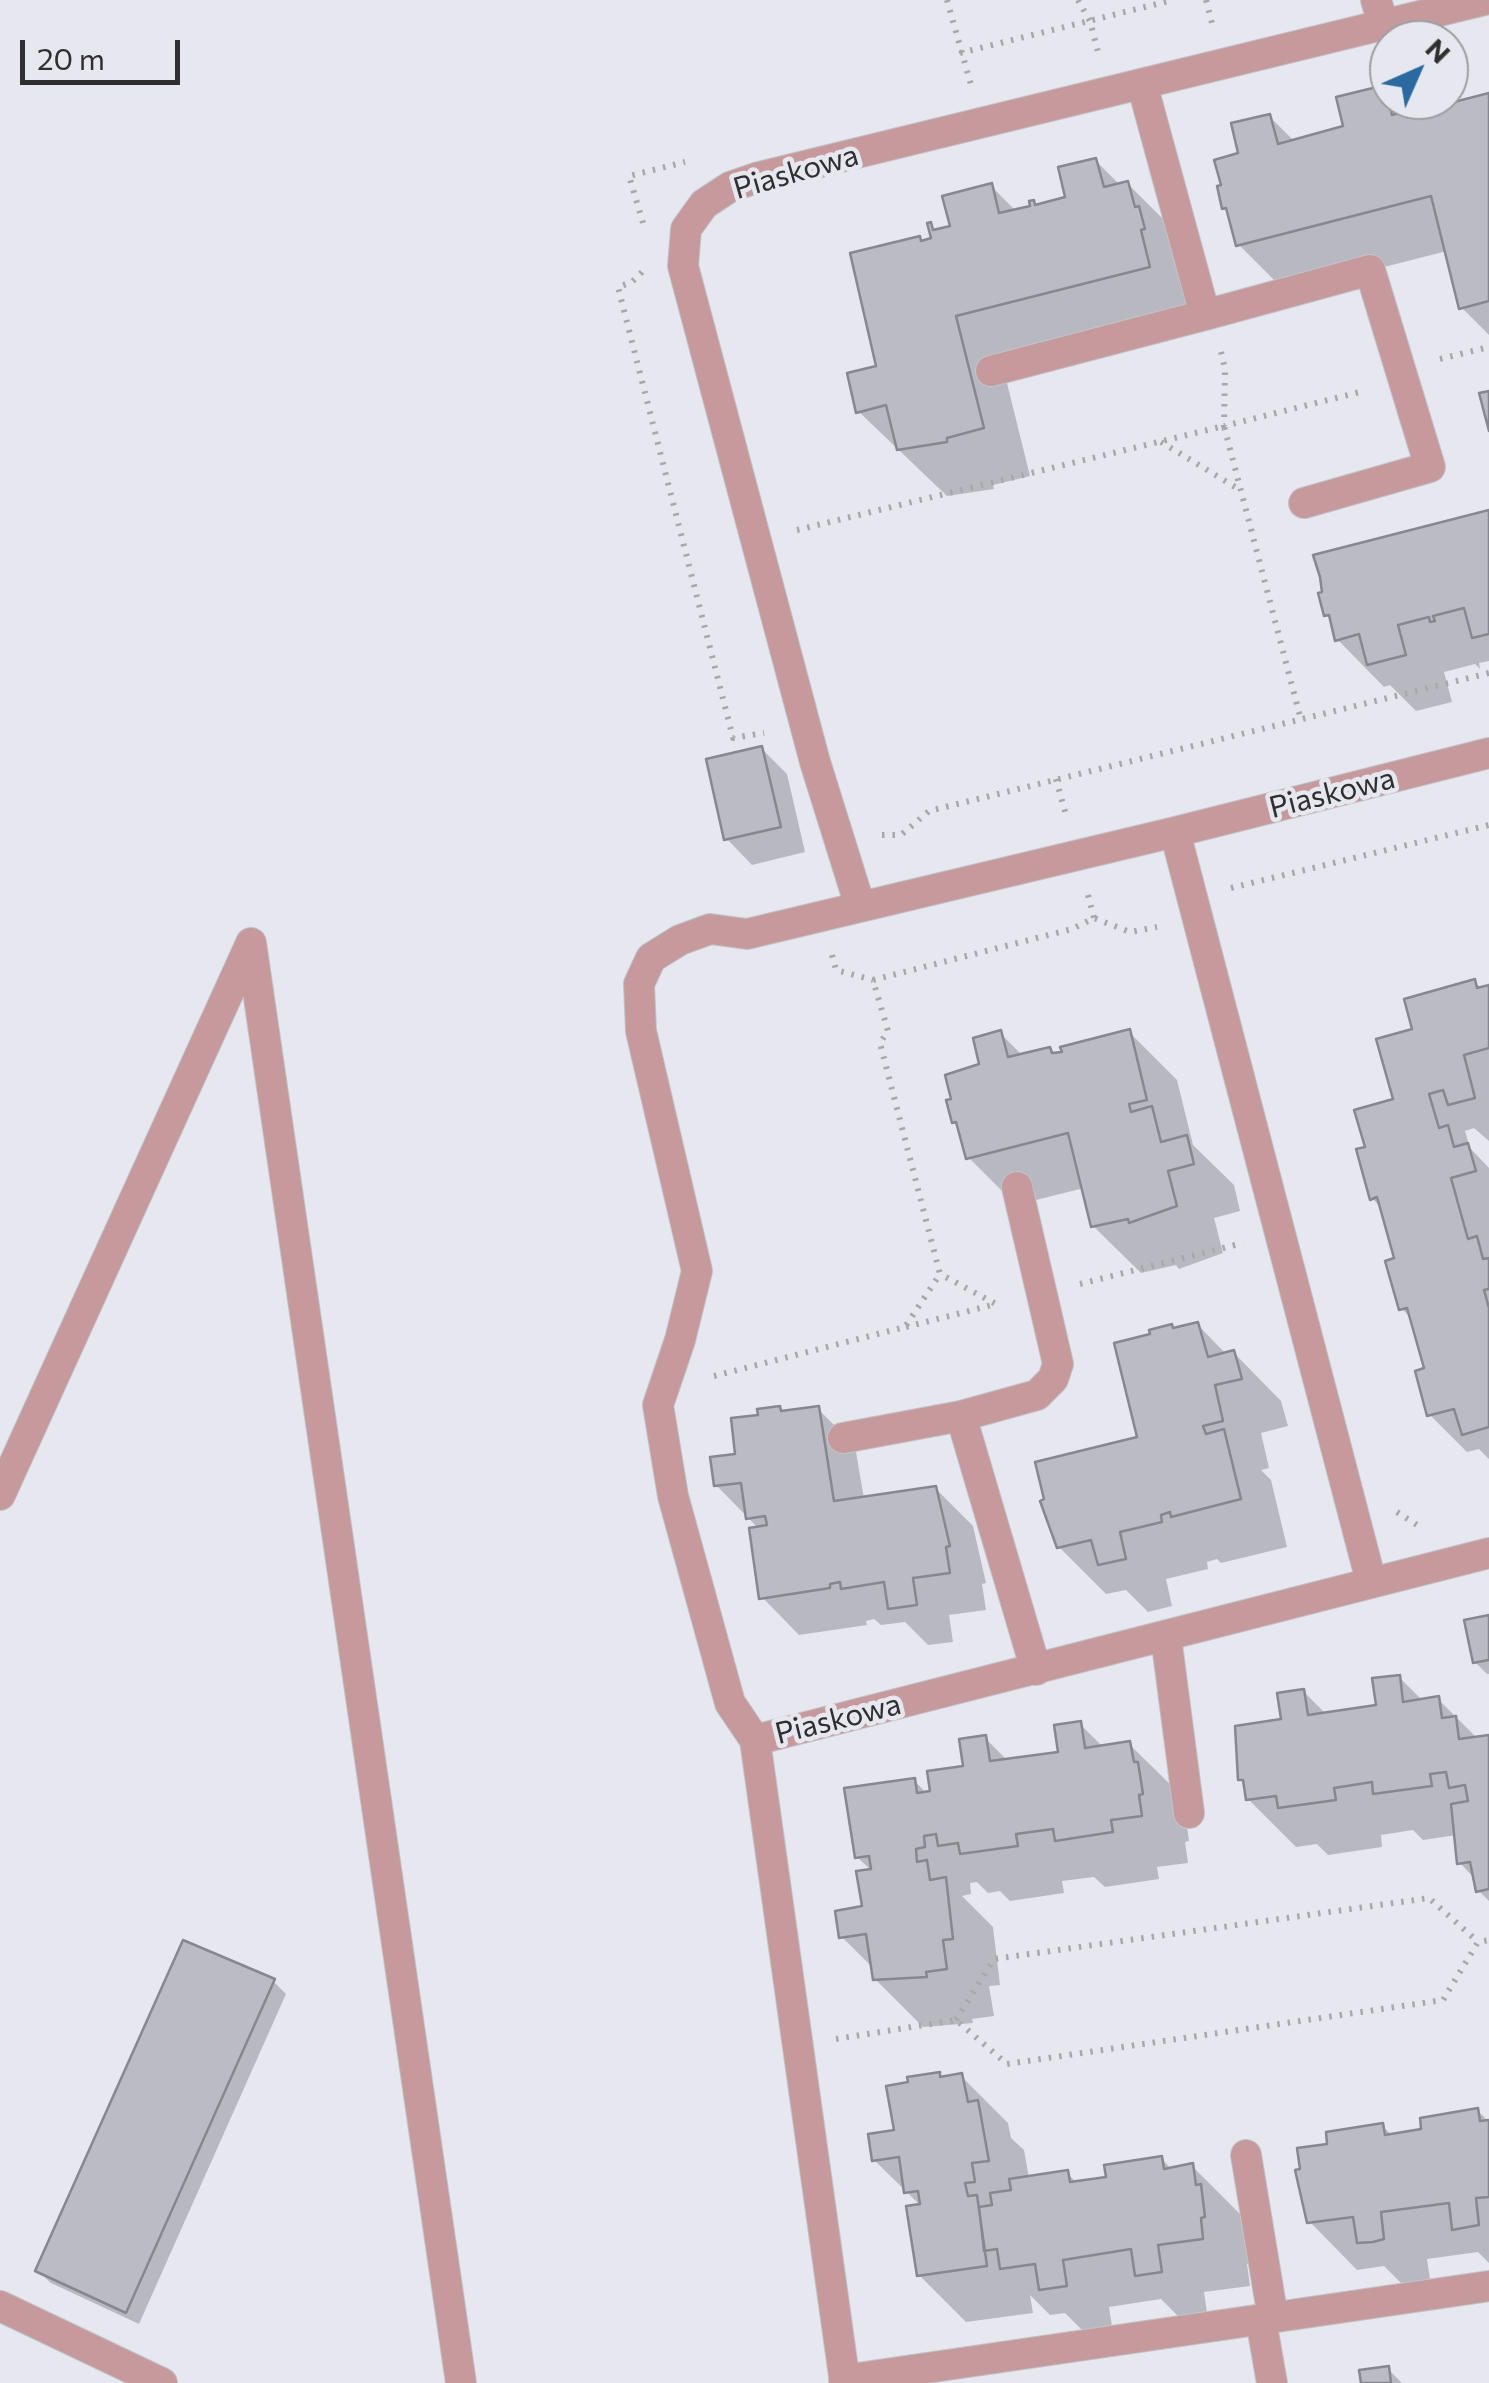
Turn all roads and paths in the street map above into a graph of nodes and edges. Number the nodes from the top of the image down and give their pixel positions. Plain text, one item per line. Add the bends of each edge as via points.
1 (947, 0) edge
2 (1078, 0) edge
3 (1173, 0) edge
4 (1206, 0) edge
5 (1485, 0) edge
6 (1379, 12) edge
7 (1090, 21) junction
8 (1198, 33) dead end
9 (960, 52) junction
10 (1100, 58) dead end
11 (1142, 84) junction
12 (972, 90) dead end
13 (686, 162) dead end
14 (645, 230) dead end
15 (648, 264) dead end
16 (1204, 315) junction
17 (1489, 347) edge
18 (1220, 349) dead end
19 (1440, 359) dead end
20 (991, 372) dead end
21 (1350, 394) dead end
22 (1224, 426) junction
23 (1160, 441) junction
24 (1242, 491) junction
25 (1304, 503) dead end
26 (788, 532) dead end
27 (1489, 673) edge
28 (1301, 720) junction
29 (768, 748) dead end
30 (1489, 753) edge
31 (1489, 825) edge
32 (1175, 832) junction
33 (838, 836) junction
34 (1230, 900) dead end
35 (860, 906) junction
36 (1016, 1187) dead end
37 (1248, 1242) dead end
38 (940, 1274) dead end
39 (1042, 1294) junction
40 (905, 1327) dead end
41 (961, 1416) junction
42 (843, 1438) dead end
43 (0, 1495) edge
44 (1389, 1504) dead end
45 (1422, 1528) dead end
46 (1489, 1553) edge
47 (1372, 1581) junction
48 (1166, 1637) junction
49 (1036, 1670) junction
50 (755, 1740) junction
51 (1189, 1813) dead end
52 (1489, 1940) edge
53 (1478, 1942) junction
54 (956, 2020) junction
55 (833, 2040) dead end
56 (1246, 2156) dead end
57 (1489, 2286) edge
58 (0, 2306) edge
59 (1267, 2319) junction
60 (844, 2382) edge
61 (162, 2383) edge
62 (461, 2383) edge
63 (1272, 2383) edge

1 - 9 path
2 - 7 path
3 - 7 path
4 - 8 path via 1214,28
5 - 6 street, Piaskowa
6 - 11 street, Piaskowa
7 - 9 path
7 - 10 path
9 - 12 path
11 - 16 street
11 - 33 street, Piaskowa via 759,177 704,204 686,228 683,266
13 - 14 path via 628,176
15 - 29 path via 618,287 733,738 763,730
16 - 20 street
16 - 25 street via 1370,270 1430,468
17 - 19 path
18 - 22 path
21 - 22 path
22 - 23 path
22 - 24 path
23 - 24 path
23 - 26 path
24 - 28 path
27 - 28 path
28 - 33 path via 929,810 901,836 870,827
30 - 32 street, Piaskowa
31 - 34 path via 1226,889
32 - 35 street, Piaskowa
32 - 47 street
33 - 35 street, Piaskowa
35 - 50 street, Piaskowa via 747,934 710,929 651,958 638,984 641,1030 697,1272 658,1406 673,1496 730,1703
36 - 39 street
37 - 39 path
38 - 40 path via 996,1304
39 - 41 street via 1058,1364 1053,1379 1037,1394
41 - 42 street
41 - 49 street
43 - 62 street via 250,944
44 - 45 path
46 - 47 street, Piaskowa
47 - 48 street, Piaskowa
48 - 49 street, Piaskowa
48 - 51 street
49 - 50 street, Piaskowa
50 - 60 street, Piaskowa
52 - 53 path
53 - 54 path via 1442,2000 1007,2064
53 - 54 path via 1429,1898 994,1959
54 - 55 path
56 - 59 street
57 - 59 street, Piaskowa
58 - 61 street
59 - 60 street, Piaskowa
59 - 63 street

